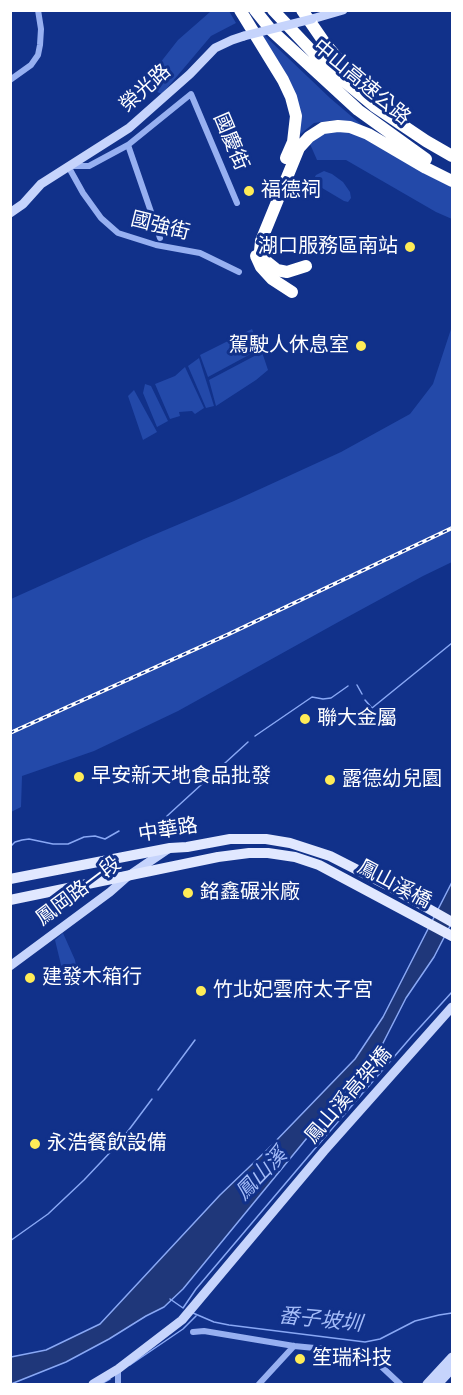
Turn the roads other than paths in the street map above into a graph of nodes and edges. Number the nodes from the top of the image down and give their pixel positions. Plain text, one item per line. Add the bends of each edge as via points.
1 (38, 10) edge
2 (240, 10) edge
3 (255, 10) edge
4 (273, 10) edge
5 (343, 10) edge
6 (307, 15) edge
7 (10, 80) edge
8 (191, 94) joint
9 (426, 141) junction
10 (128, 145) junction
11 (453, 156) edge
12 (68, 166) junction
13 (453, 173) edge
14 (453, 181) edge
15 (237, 203) dead end
16 (10, 213) edge
17 (160, 238) dead end
18 (306, 266) dead end
19 (239, 272) dead end
20 (292, 292) dead end
21 (170, 848) junction
22 (330, 856) joint
23 (319, 865) joint
24 (127, 877) junction
25 (10, 879) edge
26 (10, 900) edge
27 (453, 922) edge
28 (453, 936) edge
29 (10, 966) edge
30 (453, 1007) edge
31 (193, 1332) dead end
32 (294, 1346) junction
33 (453, 1357) edge
34 (118, 1369) junction
35 (453, 1369) edge
36 (93, 1384) edge
37 (118, 1384) edge
38 (259, 1384) edge
39 (400, 1384) edge
40 (427, 1384) edge
41 (438, 1384) edge

1 - 7 street via 38,55
2 - 20 highway via 283,80 296,116 293,142 254,241 261,267
3 - 13 highway, 中山高速公路 via 271,30 358,110 418,155
4 - 9 highway, 中山高速公路 via 326,66
5 - 6 street
6 - 9 highway via 340,61
6 - 12 street, 榮光路, bridge via 215,48 129,128
8 - 10 street, 榮光路
8 - 15 street, 國慶街
9 - 11 highway, 中山高速公路
10 - 12 street, 榮光路 via 89,166
10 - 17 street
12 - 16 street, 榮光路 via 41,184
12 - 19 street, 國強街 via 101,218 118,233 200,253
14 - 18 highway via 350,127 323,128 309,136 299,148 260,251 277,270 287,272
21 - 22 main road, 中華路 via 230,839 266,839
21 - 24 street, 鳳岡路一段
21 - 25 main road, 中華路
22 - 27 main road, 鳳山溪橋
23 - 24 main road, 中華路 via 295,857 249,853
23 - 28 main road, 鳳山溪橋
24 - 26 main road, 中華路
24 - 29 street, 鳳岡路一段
30 - 34 street, 鳳山溪高架橋 via 324,1151 182,1320
31 - 32 street
32 - 38 street
32 - 39 street via 367,1353
33 - 40 street
34 - 36 street, 鳳山溪高架橋
34 - 37 street
35 - 41 street

